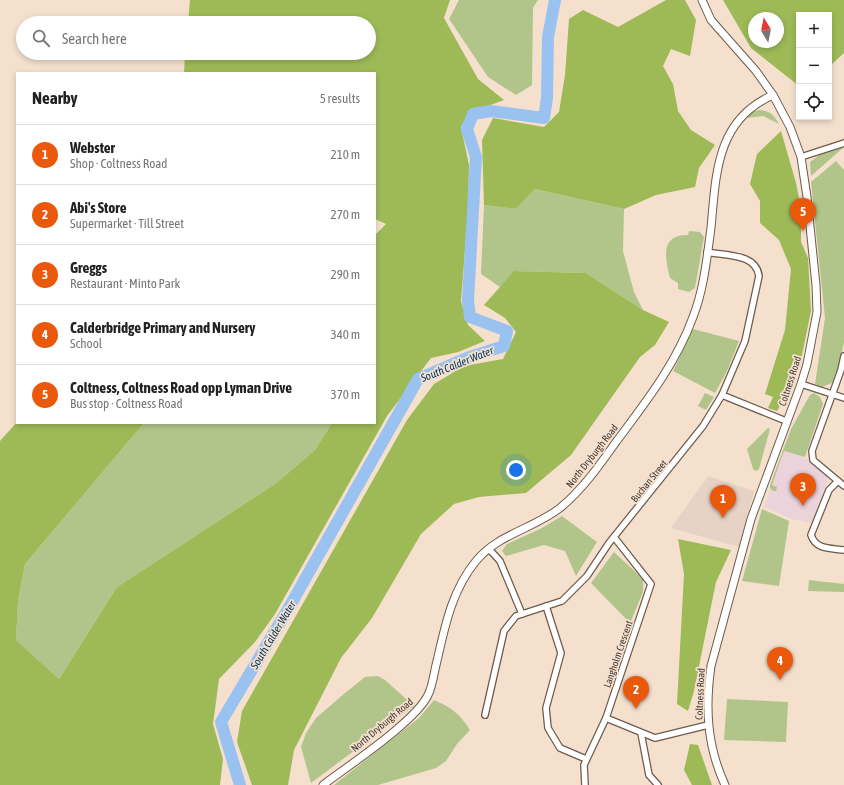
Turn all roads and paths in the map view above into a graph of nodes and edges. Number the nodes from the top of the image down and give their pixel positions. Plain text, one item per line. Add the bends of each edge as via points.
1 (702, 0) edge
2 (773, 95) junction
3 (844, 143) edge
4 (801, 157) junction
5 (707, 252) junction
6 (844, 356) edge
7 (801, 384) junction
8 (722, 394) junction
9 (832, 394) junction
10 (844, 398) edge
11 (786, 421) junction
12 (838, 481) junction
13 (844, 486) edge
14 (614, 537) junction
15 (489, 549) junction
16 (844, 550) edge
17 (546, 606) junction
18 (522, 614) junction
19 (485, 715) dead end
20 (606, 718) junction
21 (708, 725) junction
22 (641, 733) junction
23 (586, 759) junction
24 (323, 785) edge
25 (585, 785) edge
26 (658, 785) edge
27 (725, 785) edge

1 - 2 street, Coltness Road via 711,20 756,71
2 - 4 street, Coltness Road via 790,127
2 - 5 street, North Dryburgh Road via 758,101 743,114 723,149 715,184
3 - 4 street
4 - 7 street, Coltness Road via 817,312
5 - 8 street, Buchan Street via 749,259 755,264 759,276 745,341
5 - 15 street, North Dryburgh Road via 693,317 680,347 656,388 587,482 573,496 546,518 507,536
6 - 9 street
7 - 9 street
7 - 11 street, Coltness Road
8 - 11 street
8 - 14 street, Buchan Street via 703,426
9 - 10 street
9 - 12 street via 812,451 813,460
11 - 21 street, Coltness Road via 751,519 714,651 708,687
12 - 13 street
12 - 16 street via 829,490 811,535 813,542 819,547
14 - 17 street, Buchan Street via 588,576 562,601
14 - 20 street, Langholm Crescent via 651,584
15 - 18 street via 500,561
15 - 24 street, North Dryburgh Road via 477,560 460,584 450,608 429,694 419,709
17 - 18 street, Buchan Street
17 - 23 street via 561,653 546,708 548,728 560,748
18 - 19 street, Buchan Street via 516,616 504,631
20 - 22 street
20 - 23 street, Langholm Crescent
21 - 22 street via 655,738
21 - 27 street, Coltness Road via 717,768
22 - 26 street via 649,775
23 - 25 street, Langholm Crescent

